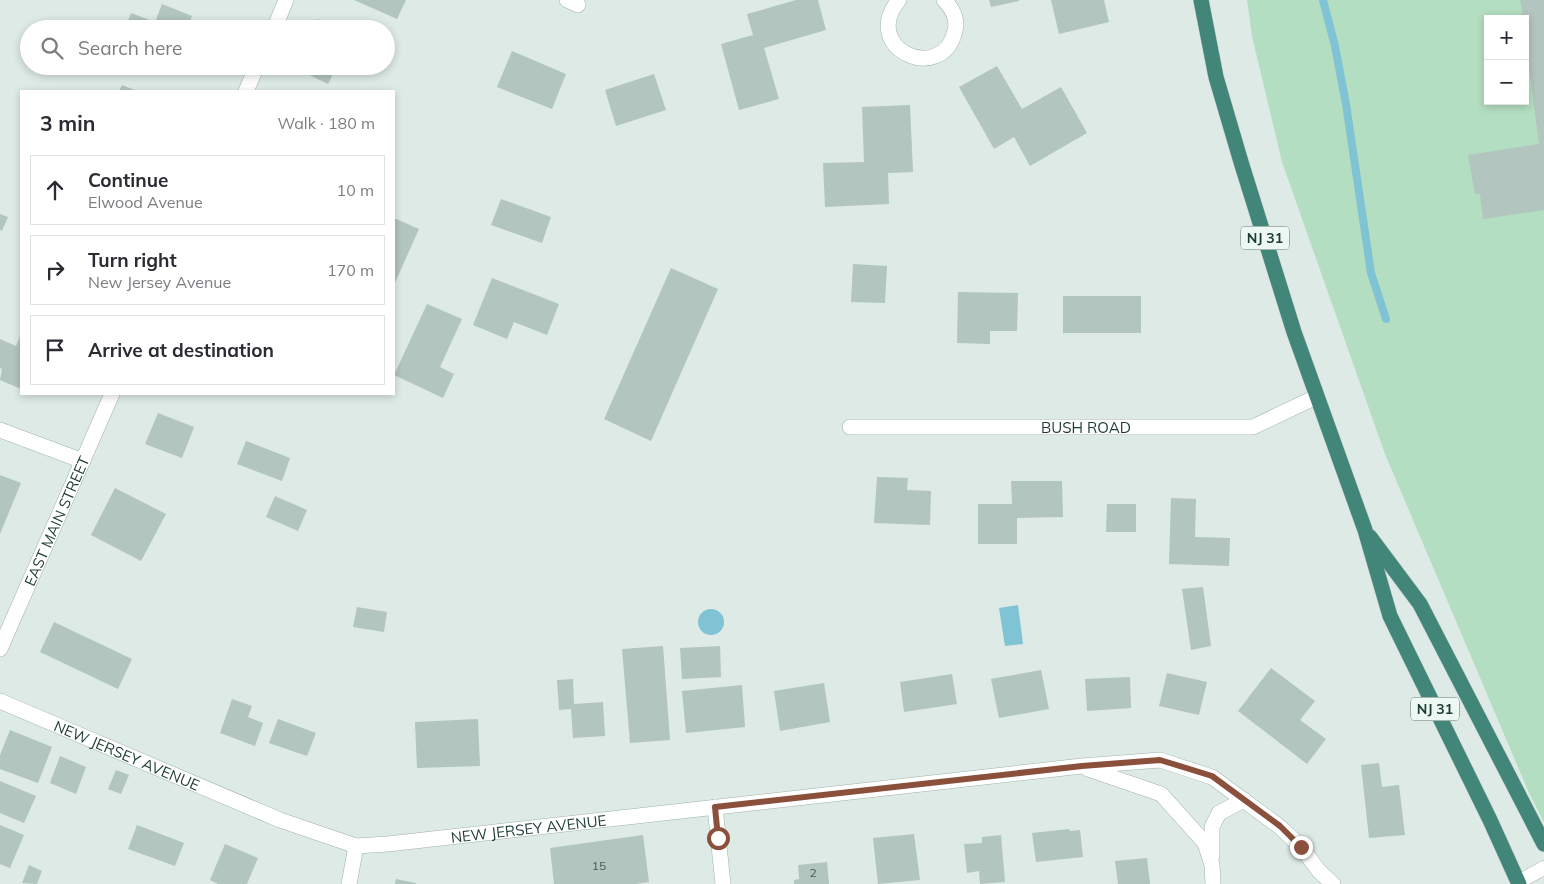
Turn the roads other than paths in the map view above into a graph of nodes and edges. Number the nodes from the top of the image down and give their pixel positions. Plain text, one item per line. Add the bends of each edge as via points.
1 (286, 0) edge
2 (899, 0) edge
3 (944, 0) edge
4 (1201, 0) edge
5 (278, 20) edge
6 (253, 75) edge
7 (246, 90) edge
8 (112, 395) edge
9 (1316, 397) junction
10 (850, 427) dead end
11 (0, 430) edge
12 (83, 461) junction
13 (1365, 530) junction
14 (0, 649) edge
15 (0, 701) edge
16 (1082, 766) junction
17 (1244, 800) junction
18 (715, 807) junction
19 (1544, 844) edge
20 (356, 846) junction
21 (1212, 865) junction
22 (1544, 868) edge
23 (1518, 883) edge
24 (349, 884) edge
25 (723, 884) edge
26 (1213, 884) edge
27 (1333, 884) edge

1 - 5 street
2 - 3 street via 889,17 890,39 905,55 926,59 942,52 953,39 955,16
4 - 9 highway, NJ 31 via 1216,77
6 - 7 street
8 - 12 street, EAST MAIN STREET
9 - 10 street, BUSH ROAD via 1253,427
9 - 13 highway, NJ 31
11 - 12 street
12 - 14 street, EAST MAIN STREET
13 - 19 highway, NJ 31 via 1420,604
13 - 23 highway, NJ 31 via 1390,616
15 - 20 street, NEW JERSEY AVENUE via 280,820
16 - 17 street, NEW JERSEY AVENUE via 1160,760 1212,776
16 - 18 street, NEW JERSEY AVENUE
16 - 21 street, NEW JERSEY AVENUE via 1161,794 1205,843
17 - 21 street, NEW JERSEY AVENUE via 1219,813 1212,826
17 - 27 street, NEW JERSEY AVENUE via 1280,826
18 - 20 street, NEW JERSEY AVENUE
18 - 25 street
20 - 24 street
21 - 26 street, NEW JERSEY AVENUE
22 - 23 lane

